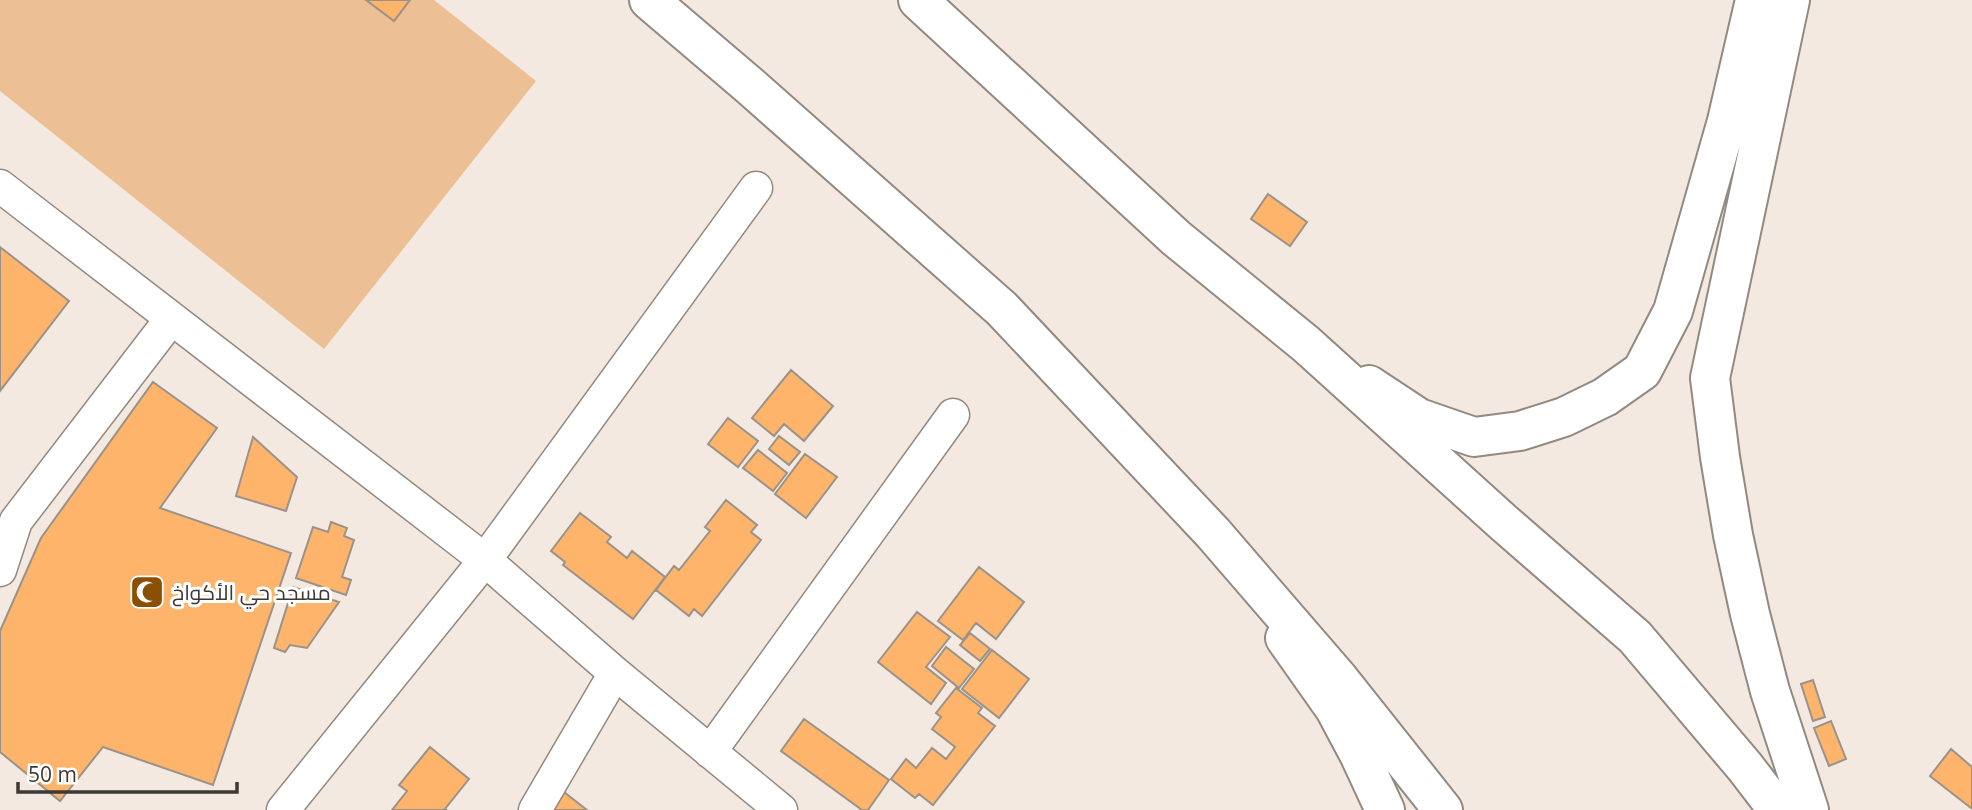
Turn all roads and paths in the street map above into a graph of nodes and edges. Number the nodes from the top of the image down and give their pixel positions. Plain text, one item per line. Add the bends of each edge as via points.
1 (649, 0) edge
2 (918, 0) edge
3 (1755, 0) edge
4 (1790, 0) edge
5 (0, 186) edge
6 (756, 188) dead end
7 (171, 320) junction
8 (1306, 344) junction
9 (953, 415) dead end
10 (1213, 533) junction
11 (485, 560) junction
12 (0, 570) edge
13 (615, 673) junction
14 (710, 752) junction
15 (283, 810) edge
16 (535, 810) edge
17 (781, 810) edge
18 (1385, 810) edge
19 (1443, 810) edge
20 (1777, 810) edge
21 (1809, 810) edge

1 - 10 main road via 1002,309
2 - 8 main road via 1176,238
3 - 8 main road via 1727,121 1673,311 1642,371 1605,397 1564,417 1520,431 1474,437 1419,418
4 - 21 main road via 1710,377 1750,614
5 - 7 street
6 - 11 street
7 - 11 street
7 - 12 street via 16,521
8 - 20 main road via 1635,637
9 - 14 street
10 - 18 main road via 1335,709
10 - 19 main road via 1339,679
11 - 13 street
11 - 15 street
13 - 14 street
13 - 16 street
14 - 17 street

